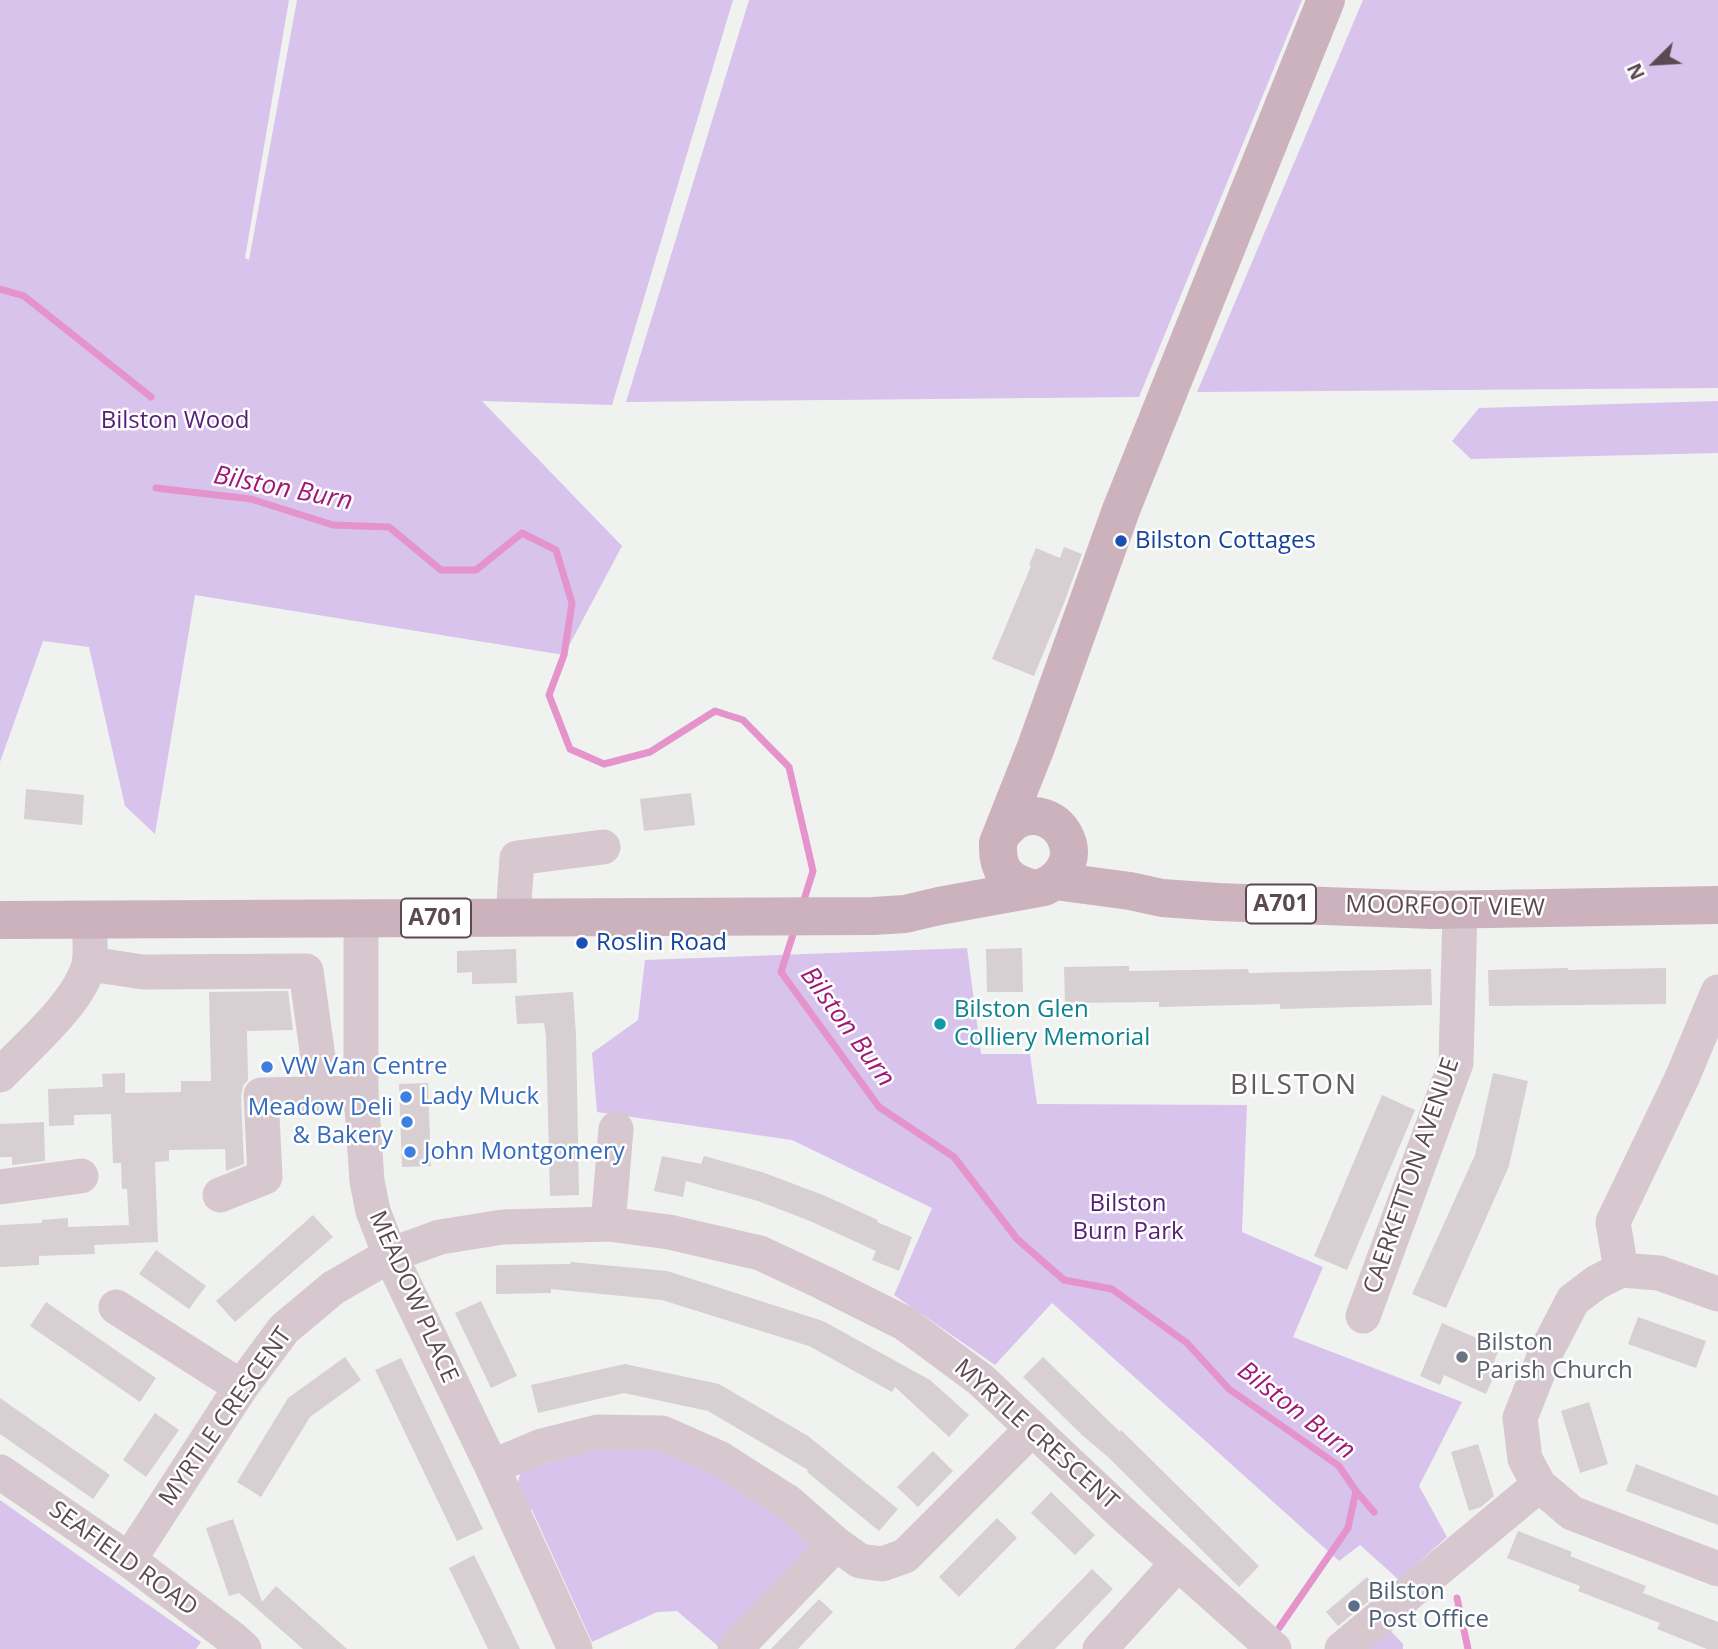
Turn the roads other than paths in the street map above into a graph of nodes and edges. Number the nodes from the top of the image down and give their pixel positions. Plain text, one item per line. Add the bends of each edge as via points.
1 (1326, 0) edge
2 (1036, 747) junction
3 (1000, 844) junction
4 (603, 847) dead end
5 (1051, 859) junction
6 (1718, 905) edge
7 (939, 906) junction
8 (1460, 910) junction
9 (513, 917) junction
10 (361, 919) junction
11 (0, 920) edge
12 (90, 920) junction
13 (90, 964) junction
14 (1718, 992) edge
15 (319, 1065) dead end
16 (0, 1075) edge
17 (361, 1093) junction
18 (616, 1129) dead end
19 (80, 1176) dead end
20 (0, 1187) edge
21 (220, 1195) dead end
22 (608, 1224) junction
23 (390, 1255) junction
24 (1622, 1270) junction
25 (1718, 1294) edge
26 (116, 1307) dead end
27 (1363, 1316) dead end
28 (241, 1387) junction
29 (1032, 1429) junction
30 (492, 1468) junction
31 (0, 1472) edge
32 (1539, 1485) junction
33 (836, 1544) junction
34 (129, 1560) junction
35 (1178, 1563) junction
36 (1718, 1569) edge
37 (244, 1649) edge
38 (575, 1649) edge
39 (735, 1649) edge
40 (1100, 1649) edge
41 (1274, 1649) edge
42 (1342, 1649) edge

1 - 2 main road via 1121,510
2 - 3 main road
2 - 5 main road
3 - 5 main road, MOORFOOT VIEW via 1003,872 1015,883
3 - 5 main road via 1015,821 1031,816
3 - 7 main road, A701
4 - 9 street via 517,858
5 - 7 main road, A701
5 - 8 main road, MOORFOOT VIEW / A701 via 1130,891 1163,898
6 - 8 main road, MOORFOOT VIEW / A701
7 - 9 main road, A701 via 873,916
8 - 27 street, CAERKETTON AVENUE via 1456,1063
9 - 10 main road, A701
10 - 12 main road, A701
10 - 17 street, MEADOW PLACE
11 - 12 main road, A701
12 - 13 street
13 - 15 street via 144,972 306,971
13 - 16 street via 73,996
14 - 24 street via 1613,1223
17 - 21 street via 261,1095 265,1177
17 - 23 street, MEADOW PLACE via 369,1191
18 - 22 street
19 - 20 street
22 - 23 street, MYRTLE CRESCENT via 491,1229 440,1237
22 - 29 street, MYRTLE CRESCENT via 669,1232 760,1253 822,1282 904,1323 981,1380
23 - 28 street, MYRTLE CRESCENT via 333,1288 284,1329
23 - 30 street, MEADOW PLACE
24 - 25 street via 1659,1273
24 - 32 street via 1573,1300 1520,1418 1525,1459
26 - 28 street
28 - 34 street, MYRTLE CRESCENT
29 - 33 street via 905,1556 882,1564 860,1561
29 - 35 street, MYRTLE CRESCENT
30 - 33 street via 541,1446 598,1432 662,1433 719,1458 788,1502
30 - 38 street, MEADOW PLACE
31 - 34 street, SEAFIELD ROAD
32 - 36 street via 1572,1513
32 - 42 street
33 - 39 street
34 - 37 street, SEAFIELD ROAD
35 - 40 street
35 - 41 street, MYRTLE CRESCENT

